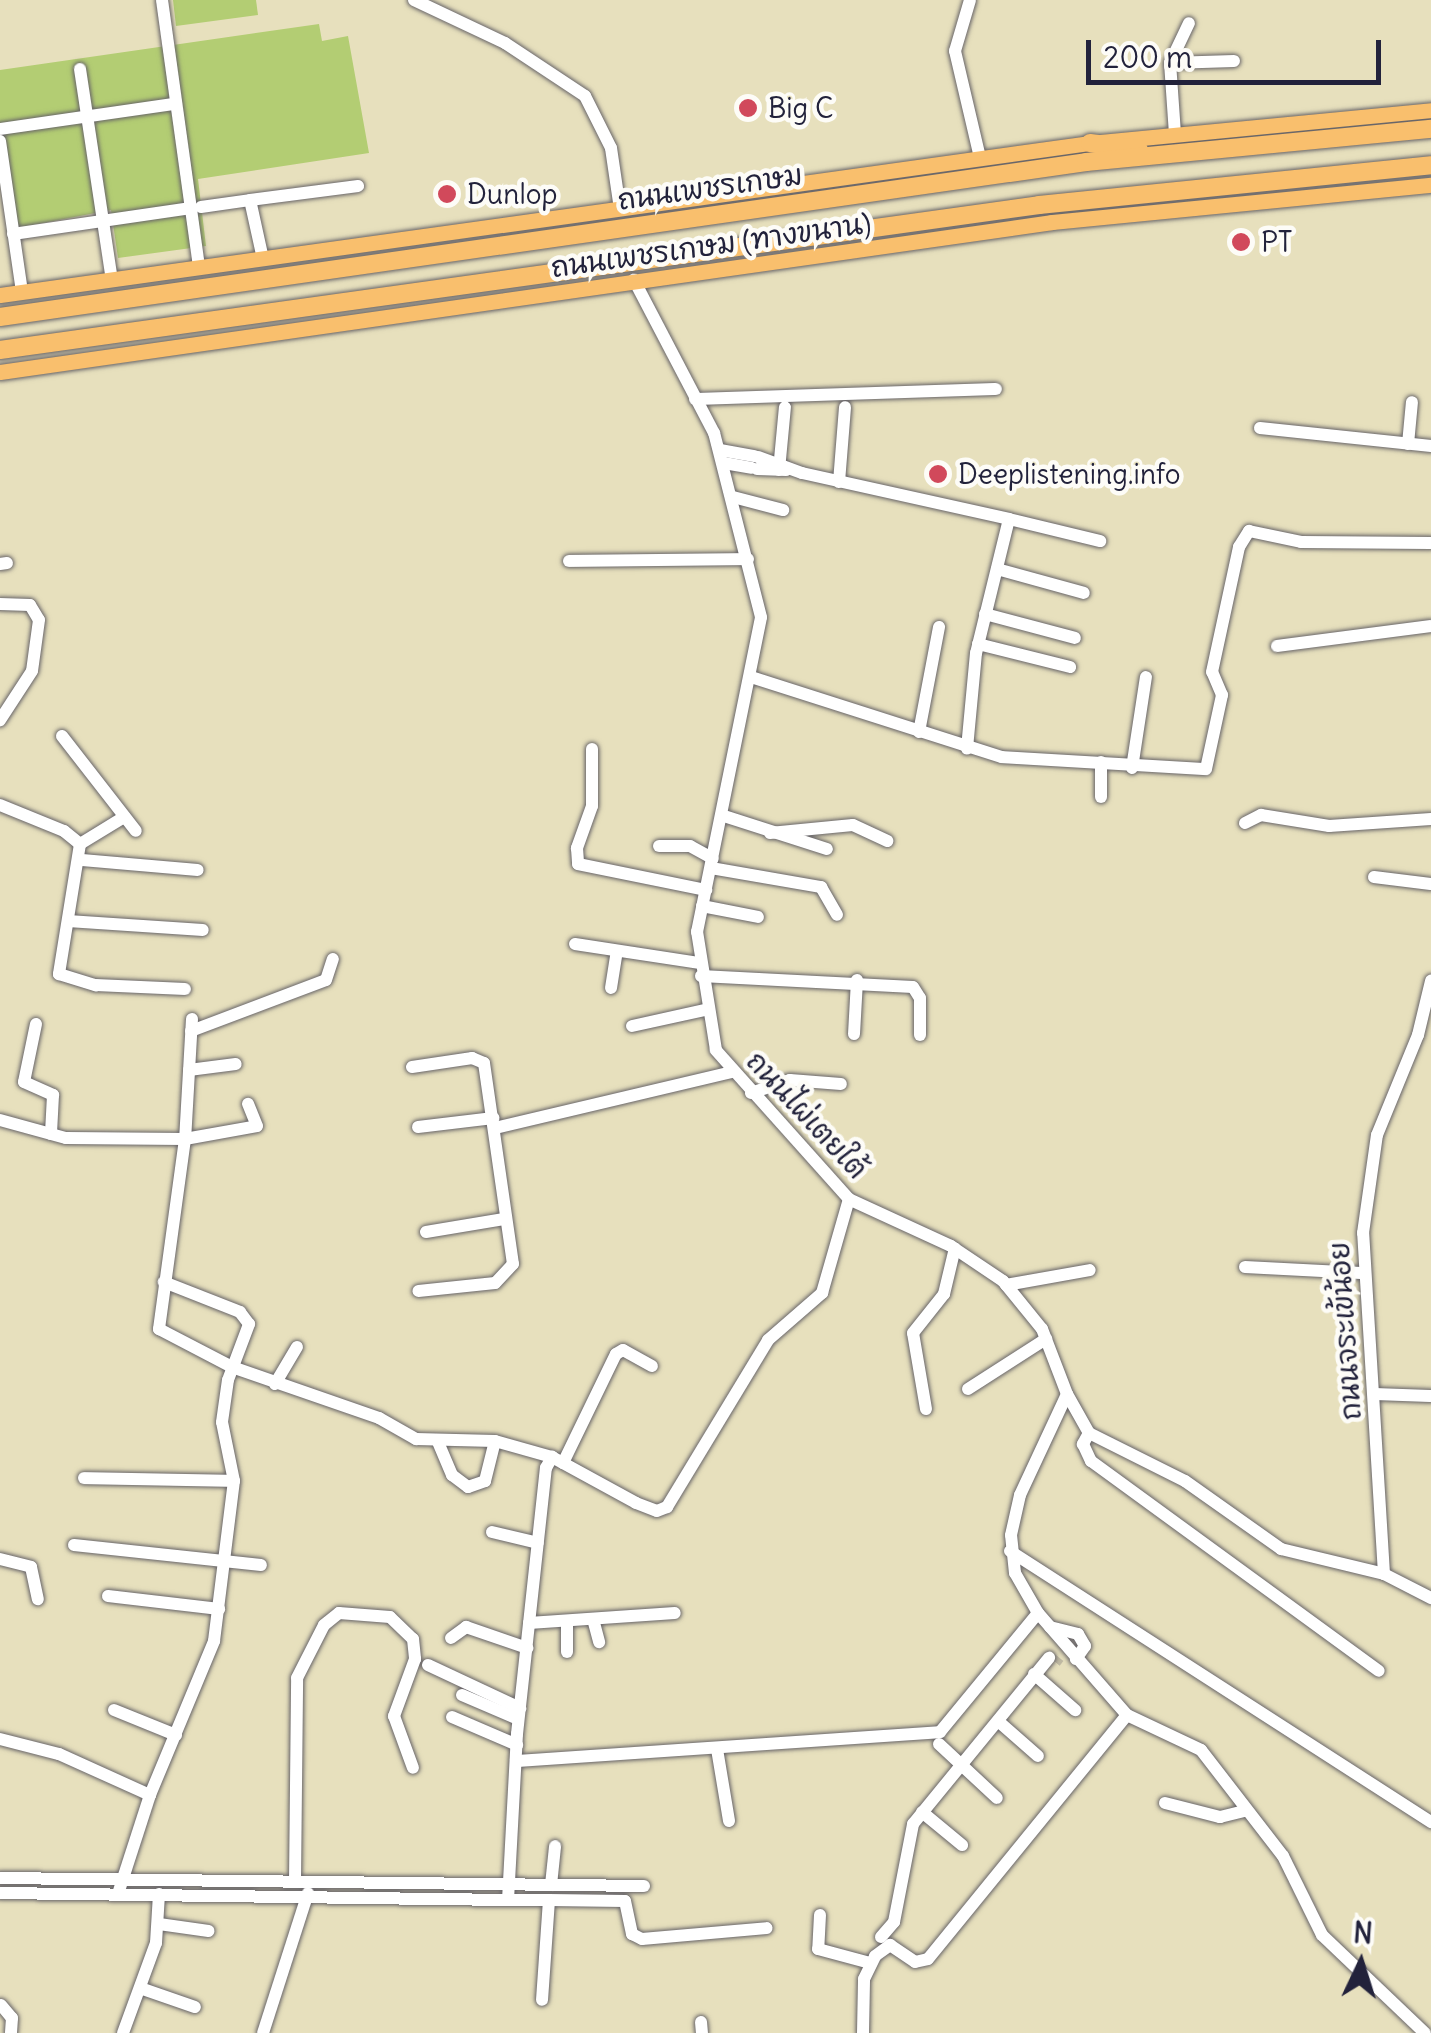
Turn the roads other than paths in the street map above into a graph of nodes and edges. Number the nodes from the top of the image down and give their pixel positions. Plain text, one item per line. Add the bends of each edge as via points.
1 (162, 0) edge
2 (414, 0) edge
3 (970, 0) edge
4 (1189, 23) dead end
5 (1234, 61) dead end
6 (1170, 62) junction
7 (80, 69) dead end
8 (174, 104) junction
9 (1431, 110) edge
10 (87, 117) junction
11 (0, 129) edge
12 (1431, 129) edge
13 (1175, 134) junction
14 (0, 141) edge
15 (1090, 143) junction
16 (1165, 152) junction
17 (980, 158) junction
18 (1431, 166) edge
19 (1431, 185) edge
20 (358, 186) dead end
21 (250, 200) junction
22 (196, 207) junction
23 (620, 209) junction
24 (103, 221) junction
25 (13, 234) junction
26 (263, 259) junction
27 (200, 268) junction
28 (112, 280) junction
29 (634, 280) junction
30 (22, 292) junction
31 (0, 296) edge
32 (0, 318) edge
33 (0, 350) edge
34 (0, 372) edge
35 (996, 389) dead end
36 (695, 399) junction
37 (1412, 402) dead end
38 (844, 407) dead end
39 (785, 408) dead end
40 (1260, 428) dead end
41 (1408, 444) junction
42 (1431, 446) edge
43 (722, 457) junction
44 (782, 468) junction
45 (839, 482) junction
46 (733, 497) junction
47 (783, 510) dead end
48 (1009, 519) junction
49 (1100, 541) dead end
50 (1431, 543) edge
51 (748, 559) junction
52 (570, 561) dead end
53 (996, 569) junction
54 (1084, 593) dead end
55 (0, 604) edge
56 (985, 614) junction
57 (1431, 626) edge
58 (939, 628) dead end
59 (1075, 638) dead end
60 (978, 644) junction
61 (1277, 646) dead end
62 (1070, 667) dead end
63 (1146, 676) dead end
64 (751, 677) junction
65 (0, 720) edge
66 (919, 732) junction
67 (62, 736) dead end
68 (592, 749) dead end
69 (967, 749) junction
70 (1101, 762) junction
71 (1132, 768) junction
72 (1100, 797) dead end
73 (0, 805) edge
74 (724, 816) junction
75 (124, 817) junction
76 (1431, 819) edge
77 (1244, 823) dead end
78 (136, 831) dead end
79 (770, 832) junction
80 (888, 841) dead end
81 (80, 844) junction
82 (659, 846) dead end
83 (827, 850) dead end
84 (82, 860) junction
85 (712, 864) junction
86 (198, 870) dead end
87 (1374, 877) dead end
88 (1431, 884) edge
89 (706, 890) junction
90 (702, 906) junction
91 (837, 915) dead end
92 (758, 917) dead end
93 (68, 921) junction
94 (203, 930) dead end
95 (574, 944) dead end
96 (618, 951) junction
97 (333, 959) dead end
98 (700, 970) junction
99 (858, 980) junction
100 (1431, 982) edge
101 (611, 988) dead end
102 (184, 989) dead end
103 (705, 1010) junction
104 (36, 1024) dead end
105 (632, 1026) dead end
106 (854, 1034) dead end
107 (920, 1036) dead end
108 (236, 1064) dead end
109 (412, 1067) dead end
110 (189, 1070) junction
111 (732, 1072) junction
112 (840, 1084) dead end
113 (751, 1093) junction
114 (248, 1104) dead end
115 (0, 1120) edge
116 (494, 1123) junction
117 (418, 1127) dead end
118 (51, 1134) junction
119 (186, 1139) junction
120 (850, 1199) junction
121 (504, 1219) junction
122 (426, 1232) dead end
123 (954, 1248) junction
124 (1245, 1267) dead end
125 (1090, 1270) dead end
126 (1361, 1273) junction
127 (164, 1282) junction
128 (1006, 1285) junction
129 (418, 1291) dead end
130 (1046, 1338) junction
131 (296, 1347) dead end
132 (652, 1366) dead end
133 (232, 1367) junction
134 (275, 1384) junction
135 (968, 1390) dead end
136 (1067, 1394) junction
137 (1374, 1394) junction
138 (1431, 1396) edge
139 (926, 1409) dead end
140 (1090, 1432) junction
141 (495, 1441) junction
142 (438, 1442) junction
143 (558, 1460) junction
144 (84, 1478) dead end
145 (234, 1481) junction
146 (492, 1532) dead end
147 (538, 1543) junction
148 (74, 1545) dead end
149 (1010, 1551) junction
150 (0, 1559) edge
151 (224, 1559) junction
152 (262, 1564) dead end
153 (1384, 1574) junction
154 (108, 1596) dead end
155 (1431, 1598) edge
156 (38, 1599) dead end
157 (219, 1609) junction
158 (675, 1613) dead end
159 (1038, 1613) junction
160 (593, 1619) junction
161 (567, 1620) junction
162 (529, 1623) junction
163 (1050, 1627) junction
164 (451, 1638) dead end
165 (599, 1642) dead end
166 (527, 1648) junction
167 (567, 1652) dead end
168 (1060, 1654) junction
169 (428, 1665) dead end
170 (1378, 1671) dead end
171 (1037, 1677) junction
172 (462, 1695) dead end
173 (114, 1710) dead end
174 (1076, 1710) dead end
175 (519, 1714) junction
176 (1127, 1715) junction
177 (452, 1718) dead end
178 (998, 1721) junction
179 (176, 1735) junction
180 (0, 1739) edge
181 (939, 1744) dead end
182 (516, 1745) junction
183 (717, 1749) junction
184 (1038, 1756) dead end
185 (516, 1761) junction
186 (960, 1766) junction
187 (413, 1768) dead end
188 (150, 1794) junction
189 (998, 1798) dead end
190 (1165, 1803) dead end
191 (1244, 1811) junction
192 (922, 1812) junction
193 (729, 1822) dead end
194 (1431, 1822) edge
195 (962, 1845) dead end
196 (555, 1846) dead end
197 (0, 1878) edge
198 (294, 1882) junction
199 (311, 1882) junction
200 (509, 1884) junction
201 (644, 1886) dead end
202 (119, 1887) junction
203 (0, 1893) edge
204 (550, 1893) junction
205 (159, 1894) junction
206 (308, 1897) junction
207 (508, 1900) junction
208 (820, 1915) dead end
209 (159, 1924) junction
210 (767, 1928) dead end
211 (209, 1931) dead end
212 (881, 1937) dead end
213 (870, 1963) junction
214 (140, 1988) junction
215 (542, 2000) dead end
216 (1, 2005) edge
217 (196, 2007) dead end
218 (11, 2033) edge
219 (123, 2033) edge
220 (263, 2033) edge
221 (863, 2033) edge
222 (1425, 2033) edge

1 - 8 street
2 - 23 street via 505,43 585,96 611,148
3 - 17 street via 954,51
4 - 6 street
5 - 6 street
6 - 13 street
7 - 10 street
8 - 10 street
8 - 22 street
9 - 13 main road, ถนนเพชรเกษม (ทางขนาน)
10 - 11 street
10 - 24 street
12 - 16 highway, ถนนเพชรเกษม
13 - 15 main road, ถนนเพชรเกษม (ทางขนาน)
14 - 25 street
15 - 16 highway
15 - 17 main road, ถนนเพชรเกษม (ทางขนาน)
16 - 32 highway, ถนนเพชรเกษม
17 - 23 main road, ถนนเพชรเกษม (ทางขนาน)
18 - 33 highway via 1039,205
19 - 29 main road, ถนนเพชรเกษม (ทางขนาน) via 1072,220
20 - 21 street
21 - 22 street
21 - 26 street
22 - 24 street
22 - 27 street
23 - 26 main road, ถนนเพชรเกษม (ทางขนาน)
24 - 25 street
24 - 28 street
25 - 30 street
26 - 27 main road, ถนนเพชรเกษม (ทางขนาน)
27 - 28 main road, ถนนเพชรเกษม (ทางขนาน)
28 - 30 main road, ถนนเพชรเกษม (ทางขนาน)
29 - 34 main road, ถนนเพชรเกษม (ทางขนาน)
29 - 36 street, ถนนไผ่เตยใต้
30 - 31 main road, ถนนเพชรเกษม (ทางขนาน)
35 - 36 street
36 - 43 street, ถนนไผ่เตยใต้
37 - 41 street
38 - 45 street
39 - 44 street
40 - 41 street
41 - 42 street
43 - 44 street
43 - 46 street, ถนนไผ่เตยใต้
44 - 45 street
45 - 48 street
46 - 47 street
46 - 51 street, ถนนไผ่เตยใต้
48 - 49 street
48 - 53 street
50 - 71 street via 1300,542 1250,531 1239,547 1212,672 1222,695 1210,767
51 - 52 street
51 - 64 street, ถนนไผ่เตยใต้ via 761,617
53 - 54 street
53 - 56 street
55 - 65 street via 30,604 39,620 32,672
56 - 59 street
56 - 60 street
57 - 61 street
58 - 66 street
60 - 62 street
60 - 69 street
63 - 71 street
64 - 66 street
64 - 74 street, ถนนไผ่เตยใต้
66 - 69 street
67 - 75 street
68 - 89 street via 592,806 578,864
69 - 70 street
70 - 71 street
70 - 72 street
73 - 81 street via 64,830
74 - 79 street
74 - 85 street, ถนนไผ่เตยใต้
75 - 78 street
75 - 81 street
76 - 77 street via 1330,826 1261,815
79 - 80 street via 852,825
79 - 83 street
81 - 84 street
82 - 85 street via 690,846
84 - 86 street
84 - 93 street
85 - 89 street, ถนนไผ่เตยใต้
85 - 91 street via 820,887
87 - 88 street
89 - 90 street, ถนนไผ่เตยใต้
90 - 92 street
90 - 98 street, ถนนไผ่เตยใต้
93 - 94 street
93 - 102 street via 59,974 96,984
95 - 96 street
96 - 98 street
96 - 101 street
97 - 110 street via 326,980 192,1025
98 - 99 street
98 - 103 street, ถนนไผ่เตยใต้
99 - 106 street
99 - 107 street via 918,990
100 - 126 street, ถนนจระเข้น้อย via 1418,1035 1377,1135
103 - 105 street
103 - 111 street, ถนนไผ่เตยใต้ via 716,1050
104 - 118 street via 24,1082 53,1095
108 - 110 street
109 - 116 street via 478,1058 488,1073
110 - 119 street
111 - 113 street, ถนนไผ่เตยใต้
111 - 116 street
112 - 113 street via 790,1080
113 - 120 street, ถนนไผ่เตยใต้
114 - 119 street via 257,1126
115 - 118 street
116 - 117 street
116 - 121 street
118 - 119 street via 95,1141
119 - 127 street
120 - 123 street, ถนนไผ่เตยใต้
120 - 143 street via 822,1293 768,1340 668,1506 657,1511 636,1503
121 - 122 street
121 - 129 street via 513,1264 506,1278
123 - 128 street, ถนนไผ่เตยใต้
123 - 139 street via 944,1294 912,1333
124 - 126 street
125 - 128 street
126 - 137 street, ถนนจระเข้น้อย
127 - 133 street via 158,1329
127 - 133 street via 247,1319
128 - 130 street, ถนนไผ่เตยใต้
130 - 135 street
130 - 136 street, ถนนไผ่เตยใต้
131 - 134 street
132 - 143 street via 624,1350 616,1354
133 - 134 street
133 - 145 street via 222,1422
134 - 142 street
136 - 140 street, ถนนไผ่เตยใต้
136 - 149 street via 1020,1495
137 - 138 street
137 - 153 street, ถนนจระเข้น้อย
140 - 153 street via 1185,1481 1281,1549
140 - 170 street, ถนนไผ่เตยใต้ via 1083,1444 1091,1462
141 - 142 street
141 - 142 street via 484,1481 475,1487 452,1475
141 - 143 street
143 - 147 street
144 - 145 street
145 - 151 street
146 - 147 street
147 - 162 street
148 - 151 street
149 - 159 street
149 - 194 street
150 - 156 street via 36,1572
151 - 152 street
151 - 157 street
153 - 155 street
154 - 157 street
157 - 179 street via 210,1654
158 - 160 street
159 - 163 street
159 - 183 street via 940,1732
160 - 161 street
160 - 165 street
161 - 162 street
161 - 167 street
162 - 166 street
163 - 168 street
163 - 168 street via 1078,1634 1085,1646
164 - 166 street via 466,1628
166 - 175 street
168 - 171 street
168 - 176 street
169 - 175 street
171 - 174 street
171 - 178 street
172 - 175 street
173 - 179 street
175 - 182 street
176 - 191 street via 1202,1750
176 - 213 street via 928,1959 915,1962 889,1945
177 - 182 street
178 - 184 street
178 - 186 street
179 - 188 street
180 - 188 street via 59,1754
181 - 186 street
182 - 185 street
183 - 185 street
183 - 193 street
185 - 200 street
186 - 189 street
186 - 192 street
187 - 198 street via 394,1716 415,1659 413,1639 390,1618 340,1613 324,1625 297,1678
188 - 202 street
190 - 191 street via 1220,1817
191 - 222 street via 1283,1856 1322,1935
192 - 195 street
192 - 212 street via 907,1834 894,1922
196 - 204 street
197 - 202 street
198 - 199 street
198 - 202 street
199 - 200 street
199 - 206 street
200 - 204 street
200 - 207 street
201 - 204 street
202 - 203 street
202 - 205 street
204 - 207 street
204 - 210 street via 625,1901 632,1934 642,1939
204 - 215 street
205 - 206 street
205 - 209 street
206 - 207 street
206 - 220 street
208 - 213 street via 818,1950
209 - 211 street
209 - 214 street
213 - 221 street
214 - 217 street
214 - 219 street
216 - 218 street via 12,2018

